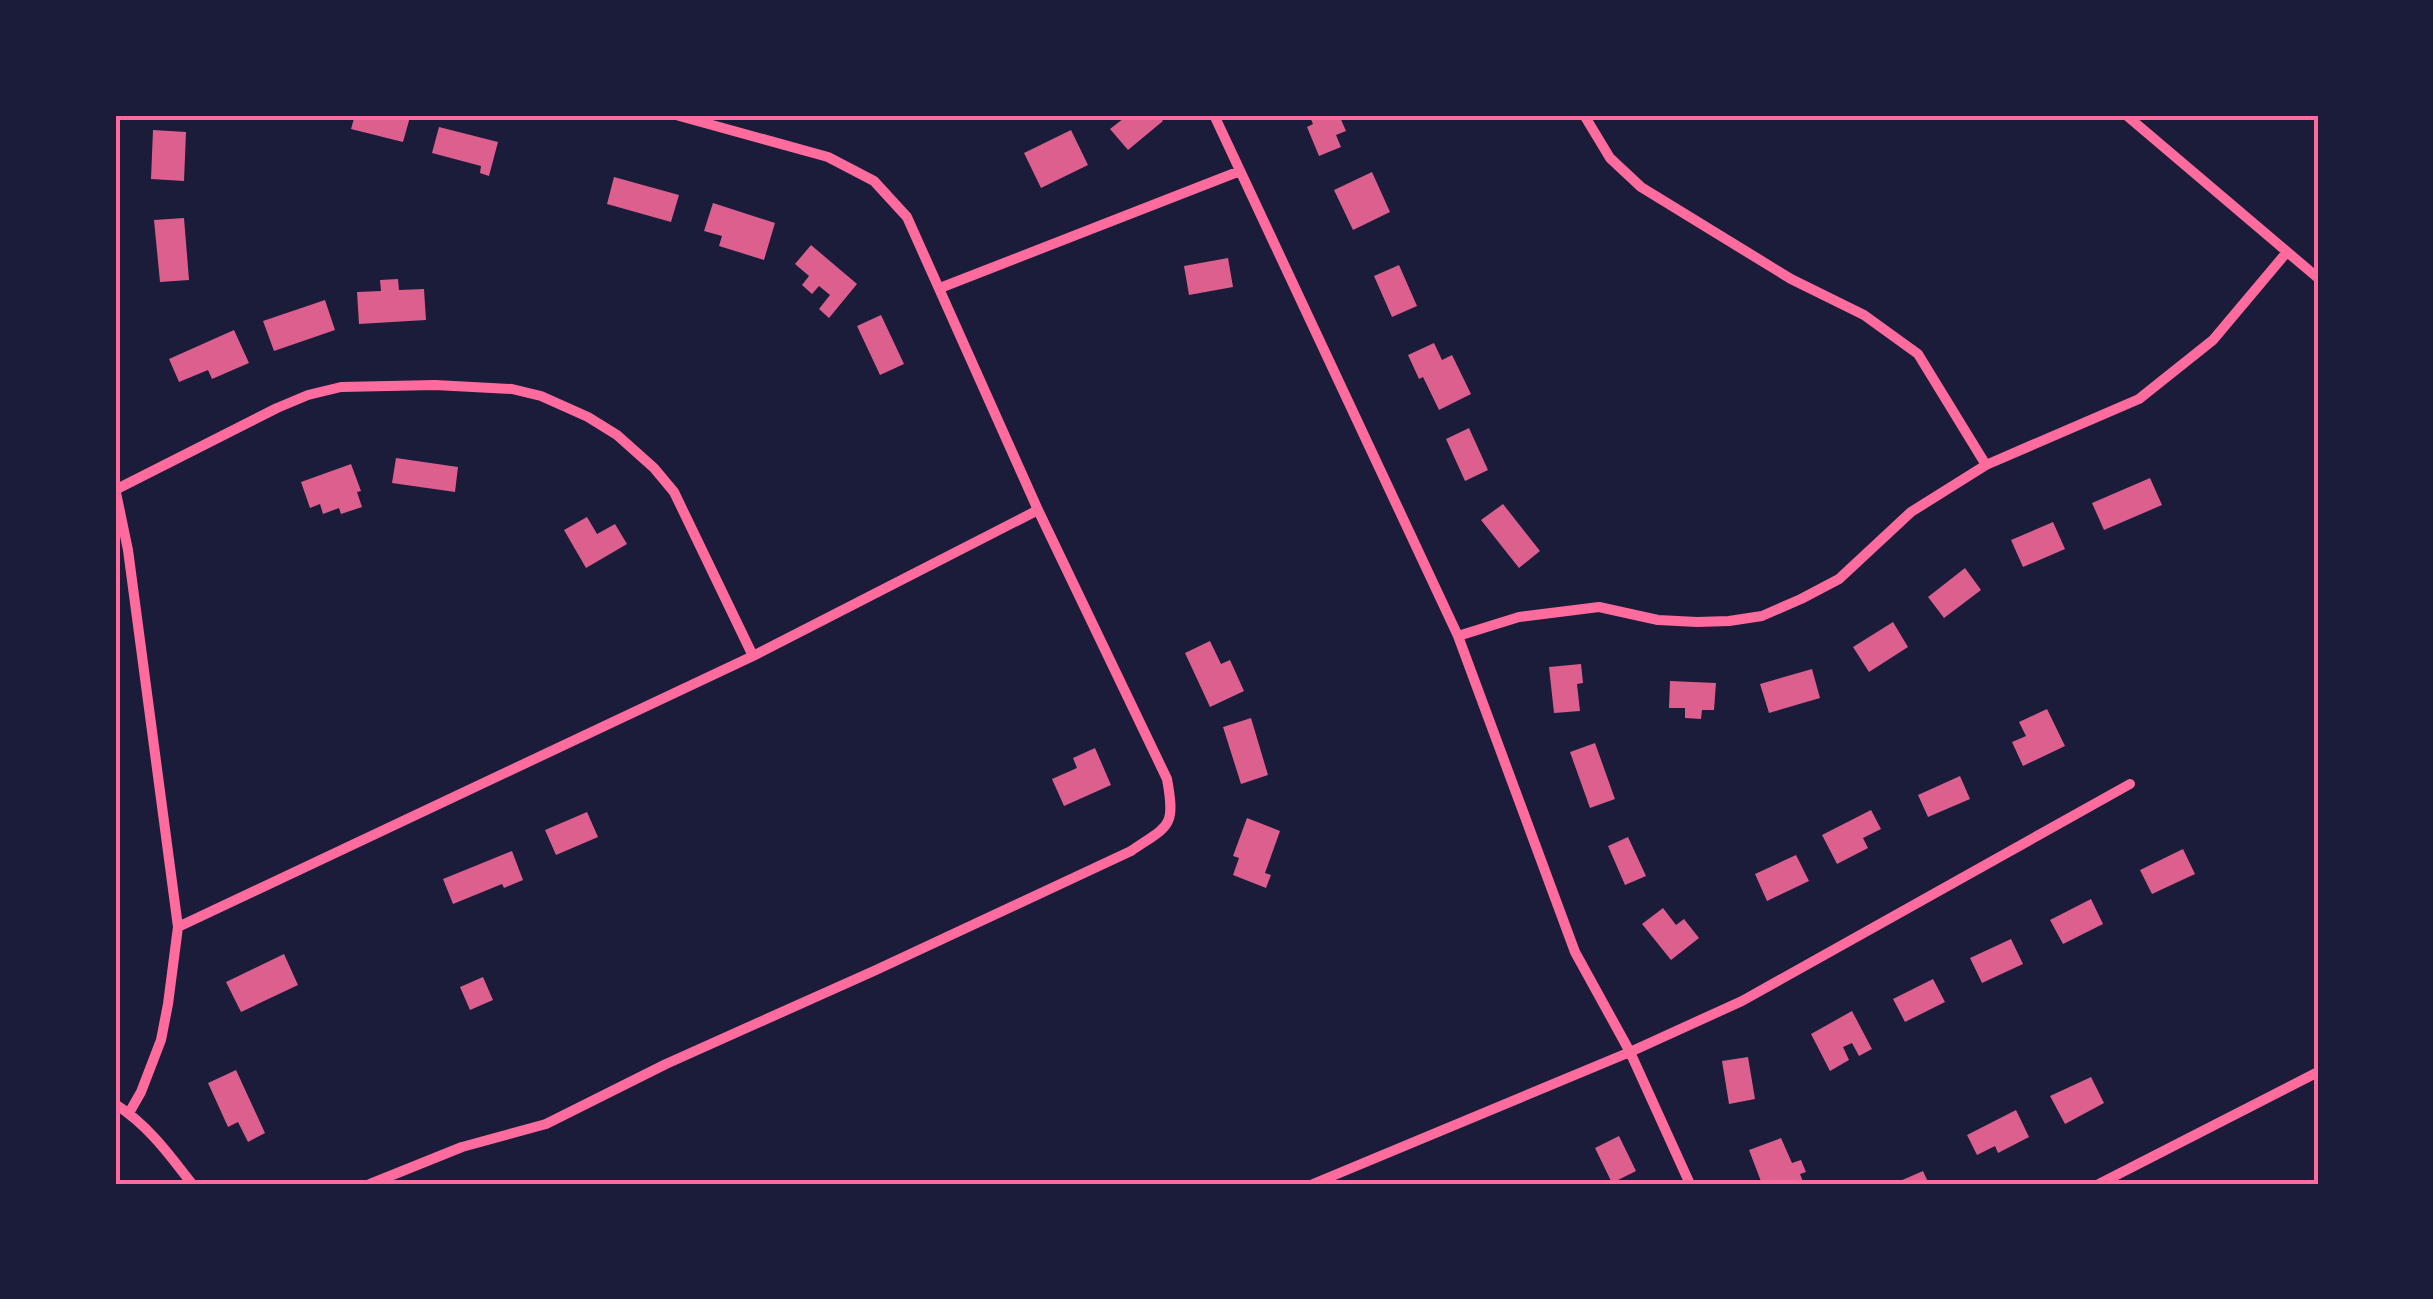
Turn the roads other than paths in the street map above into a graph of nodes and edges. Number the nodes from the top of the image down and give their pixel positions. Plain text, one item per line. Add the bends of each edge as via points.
1 (676, 115) edge
2 (1214, 115) edge
3 (1584, 115) edge
4 (2126, 115) edge
5 (1240, 172) junction
6 (2287, 252) junction
7 (2318, 278) edge
8 (940, 288) junction
9 (1986, 465) junction
10 (115, 489) edge
11 (1038, 510) junction
12 (1458, 636) junction
13 (753, 656) junction
14 (2130, 784) dead end
15 (178, 927) junction
16 (1630, 1052) junction
17 (2318, 1072) edge
18 (115, 1104) edge
19 (130, 1113) junction
20 (192, 1184) edge
21 (370, 1184) edge
22 (1313, 1184) edge
23 (1690, 1184) edge
24 (2099, 1184) edge

1 - 8 street via 828,157 874,182 908,217
2 - 5 street
3 - 9 street via 1610,158 1641,187 1791,279 1864,315 1918,354
4 - 6 street
5 - 8 street
5 - 12 street
6 - 7 street
6 - 9 street via 2213,340 2139,399
8 - 11 street
9 - 12 street via 1911,512 1839,580 1762,616 1658,620 1599,607 1520,617
10 - 13 street via 277,408 341,386 493,388 541,396 617,435 674,492
10 - 15 street
11 - 13 street
11 - 21 street via 1167,779 1167,827 1131,851 546,1124 462,1147
12 - 16 street via 1575,952
13 - 15 street
14 - 16 street via 1742,1001
15 - 19 street via 161,1040
16 - 22 street
16 - 23 street
17 - 24 street
18 - 19 street
19 - 20 street

